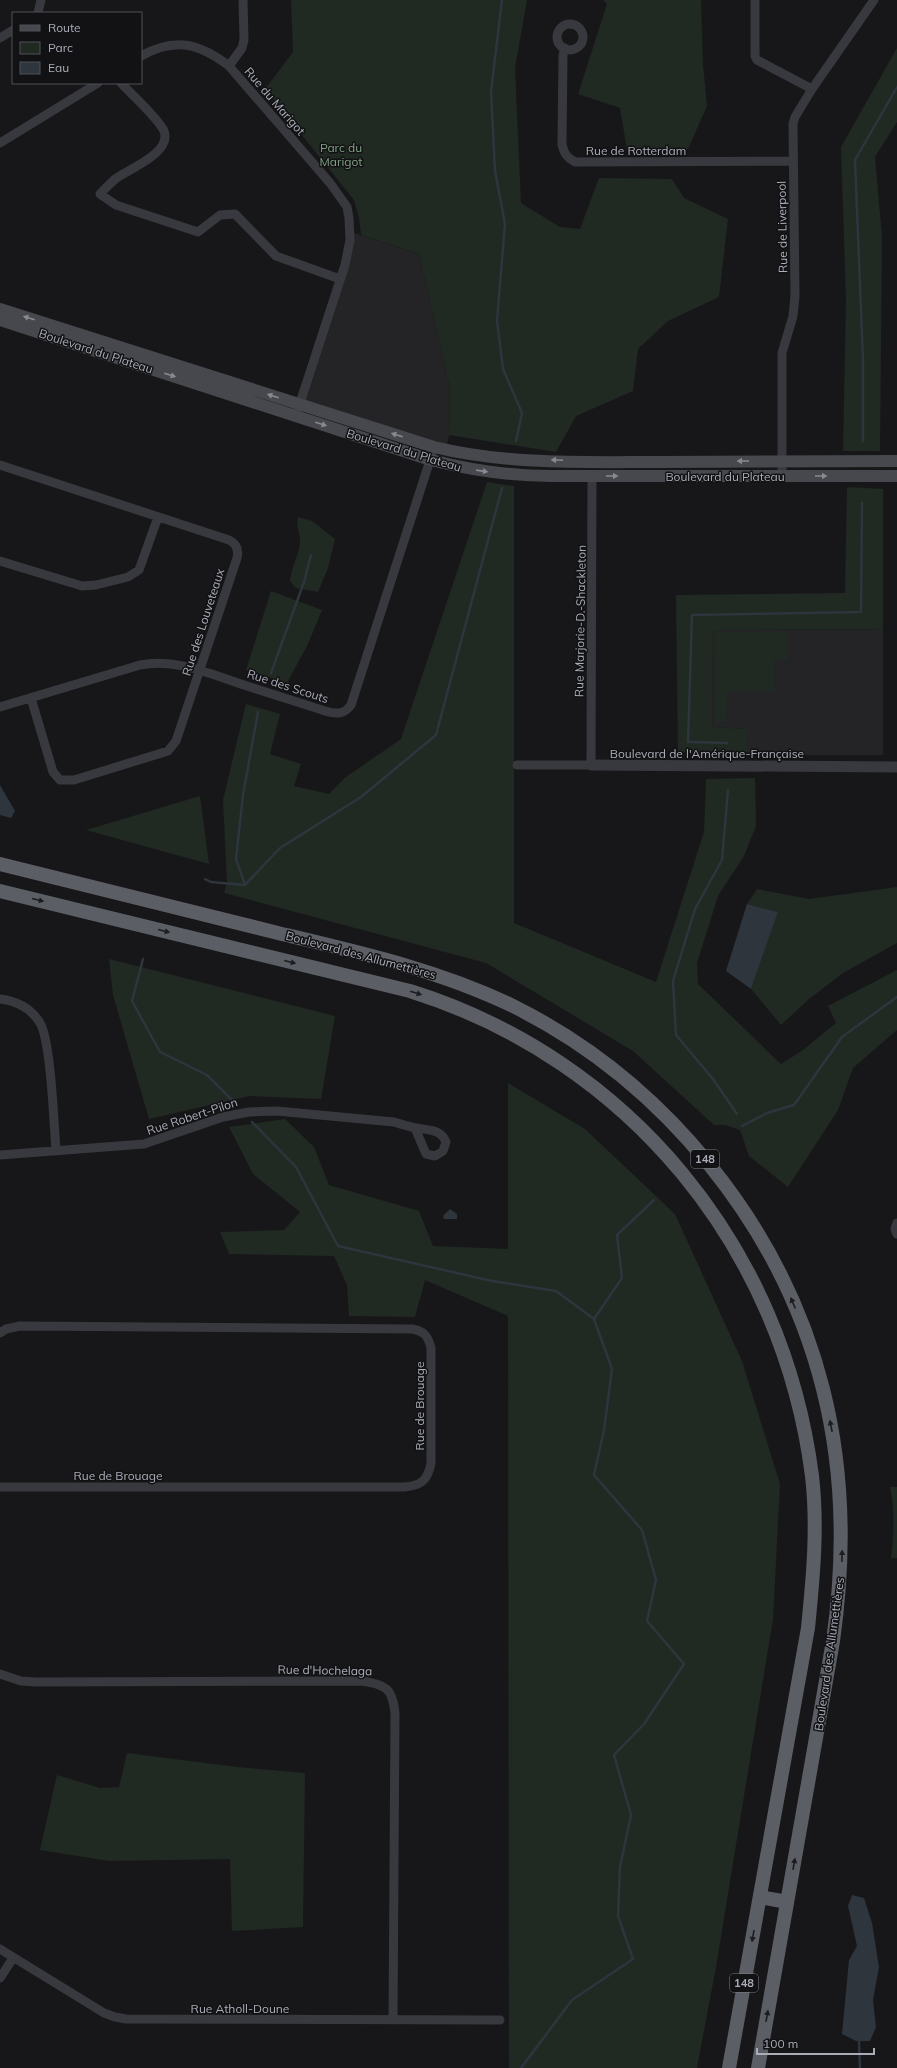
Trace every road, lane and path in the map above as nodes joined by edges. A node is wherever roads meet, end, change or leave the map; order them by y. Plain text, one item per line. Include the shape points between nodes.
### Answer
1 (41, 0) edge
2 (243, 0) edge
3 (756, 0) edge
4 (874, 0) edge
5 (38, 12) edge
6 (12, 31) edge
7 (0, 38) edge
8 (565, 48) dead end
9 (142, 56) edge
10 (229, 66) junction
11 (96, 84) edge
12 (122, 84) edge
13 (812, 89) junction
14 (0, 143) edge
15 (793, 161) junction
16 (340, 279) junction
17 (0, 309) edge
18 (0, 320) edge
19 (300, 404) junction
20 (296, 416) junction
21 (434, 447) junction
22 (431, 460) junction
23 (782, 461) junction
24 (897, 461) edge
25 (0, 465) edge
26 (592, 476) junction
27 (782, 476) junction
28 (897, 476) edge
29 (158, 517) junction
30 (0, 561) edge
31 (200, 670) junction
32 (31, 698) junction
33 (0, 707) edge
34 (517, 765) dead end
35 (591, 765) junction
36 (897, 767) edge
37 (0, 864) edge
38 (0, 890) edge
39 (0, 999) edge
40 (415, 1128) dead end
41 (56, 1151) junction
42 (0, 1155) edge
43 (897, 1224) edge
44 (897, 1234) edge
45 (0, 1333) edge
46 (0, 1487) edge
47 (0, 1674) edge
48 (760, 1897) junction
49 (787, 1902) junction
50 (0, 1949) edge
51 (13, 1958) junction
52 (0, 1978) edge
53 (393, 2020) junction
54 (500, 2020) dead end
55 (729, 2068) edge
56 (758, 2068) edge

1 - 5 street
2 - 10 street via 244,40 242,48
3 - 13 street via 757,60
4 - 13 street, Rue de Liverpool
6 - 7 street
8 - 15 street, Rue de Rotterdam via 562,144 564,153 575,162
9 - 10 street, Rue du Marigot via 160,47 187,45 208,51
10 - 16 street, Rue du Marigot via 330,183 347,207 351,225 350,240
11 - 14 street
12 - 16 street via 160,125 166,139 154,155 117,178 100,194 121,206 198,232 220,215 235,214 276,256
13 - 15 street, Rue de Liverpool via 795,117
15 - 23 street, Rue de Liverpool via 795,296 793,316 782,353
16 - 19 street, Rue du Marigot
19 -> 17 main road, Boulevard du Plateau
18 -> 20 main road, Boulevard du Plateau
19 - 20 street, Rue du Marigot
21 -> 19 main road, Boulevard du Plateau
20 -> 22 main road, Boulevard du Plateau
21 - 22 street, Rue des Scouts
23 -> 21 main road, Boulevard du Plateau via 590,462 495,458
22 -> 26 main road, Boulevard du Plateau via 474,470 520,476
22 - 31 street, Rue des Scouts via 351,705 346,711 338,714 325,711
23 - 24 main road, Boulevard du Plateau
23 - 27 street, Rue de Liverpool
25 - 29 street, Rue des Louveteaux
26 -> 27 main road, Boulevard du Plateau
26 - 35 street, Rue Marjorie-D.-Shackleton
27 -> 28 main road, Boulevard du Plateau
29 - 30 street via 139,570 128,577 82,586
29 - 31 street, Rue des Louveteaux via 229,540 238,549
31 - 32 street, Rue des Scouts via 172,664 148,664
31 - 32 street, Rue des Louveteaux via 172,749 70,781 60,780 53,772
32 - 33 street, Rue des Scouts
34 - 35 street, Boulevard de l'Amérique-Française
35 - 36 street, Boulevard de l'Amérique-Française
49 -> 37 highway, Boulevard des Allumettières / 148 via 838,1605 842,1544 838,1478 824,1391 802,1326 765,1247 718,1176 649,1101 605,1064 536,1018 459,982 382,958
38 -> 48 highway, Boulevard des Allumettières / 148 via 410,991 470,1014 532,1045 592,1087 652,1140 673,1161 700,1195 739,1254 770,1314 798,1400 812,1477 815,1542 808,1628
39 - 41 street via 23,1005 42,1024 47,1048
40 - 41 street, Rue Robert-Pilon via 386,1121 277,1111 249,1112 223,1117 144,1144
41 - 42 street, Rue Robert-Pilon
43 - 44 street
45 - 46 street, Rue de Brouage via 20,1326 412,1329 424,1332 431,1348 431,1463 428,1476 420,1484 404,1487
47 - 53 street, Rue d'Hochelaga via 21,1681 36,1682 361,1681 383,1685 392,1694 395,1714
48 - 49 highway
48 -> 55 highway, Boulevard des Allumettières / 148
56 -> 49 highway, Boulevard des Allumettières / 148
50 - 51 street, Rue Atholl-Doune
51 - 52 street
51 - 53 street, Rue Atholl-Doune via 115,2018
53 - 54 street, Rue Atholl-Doune

